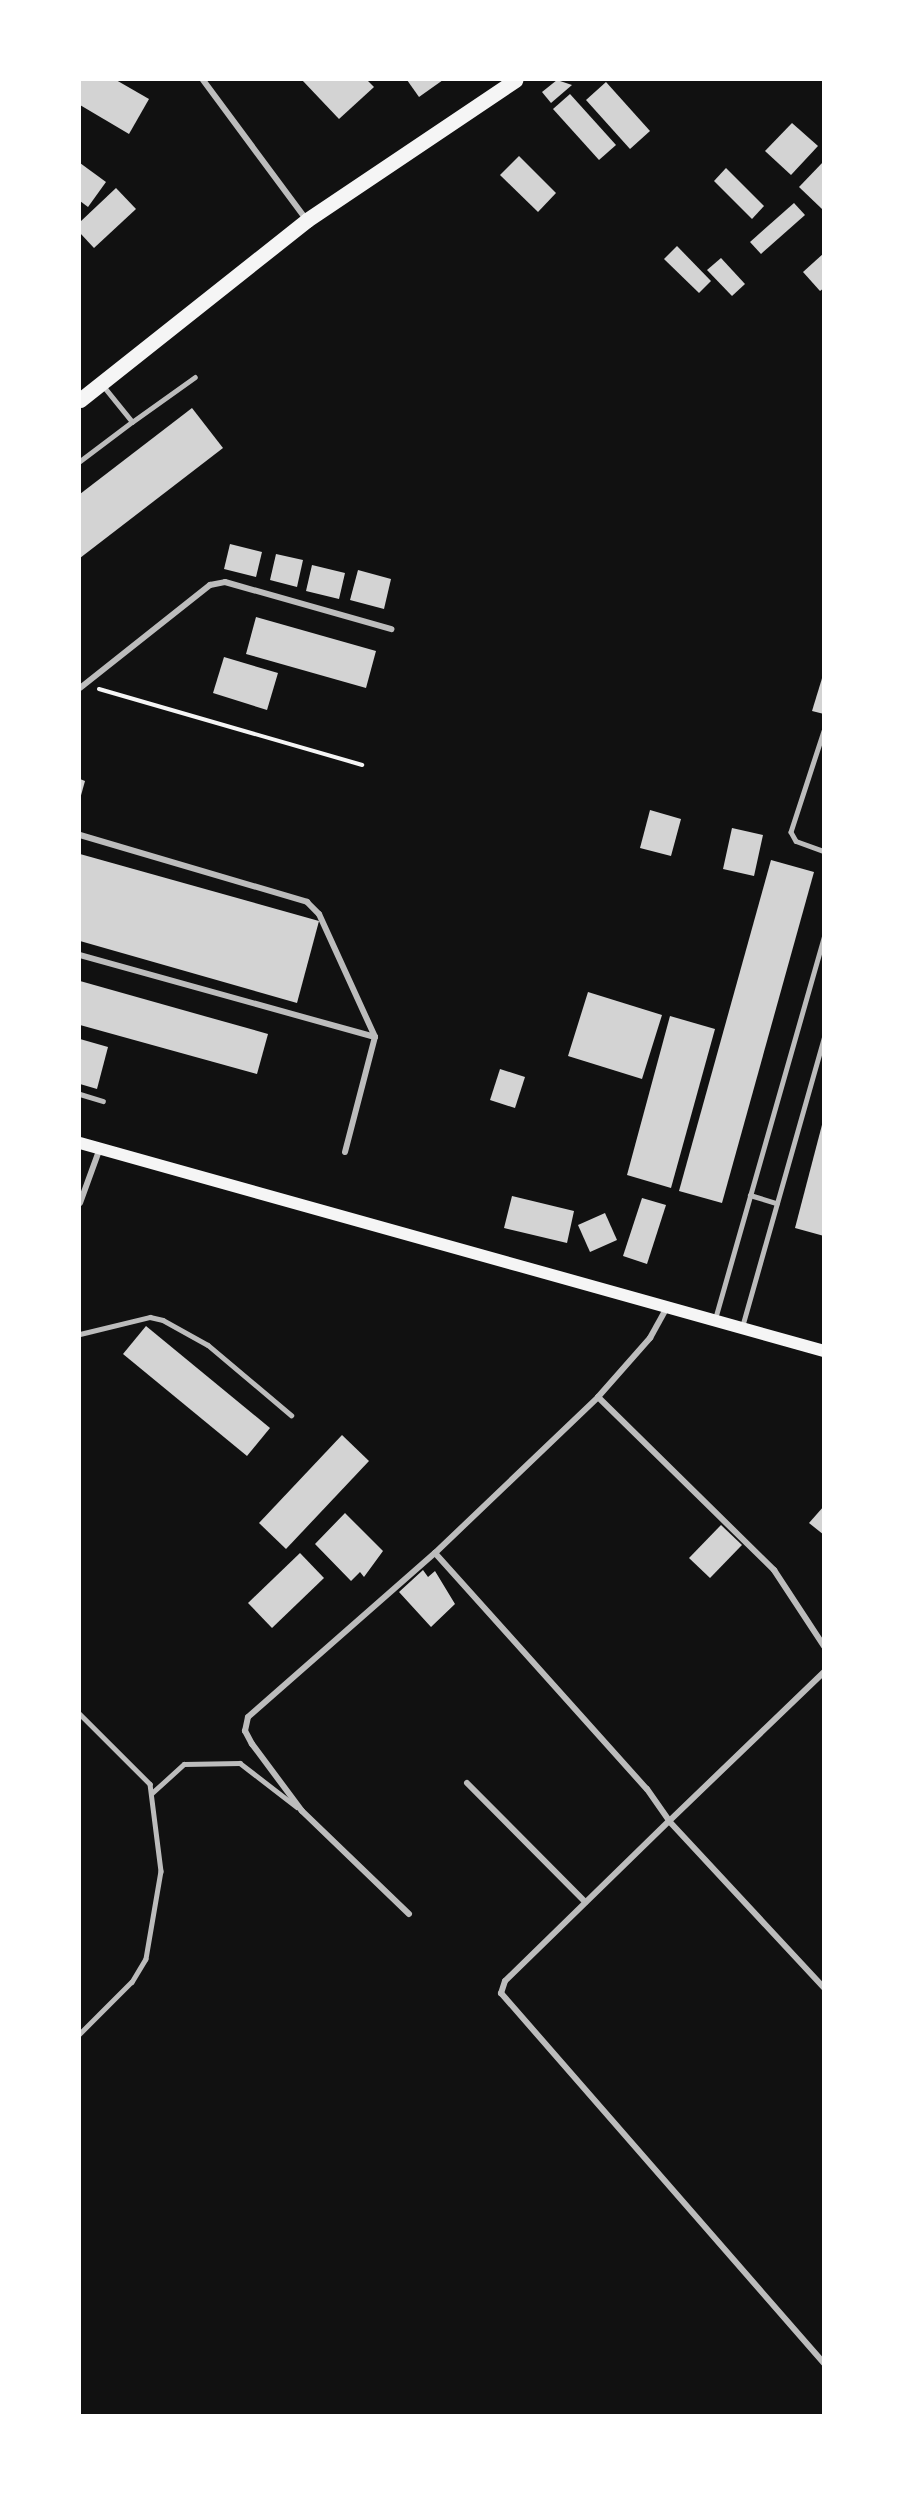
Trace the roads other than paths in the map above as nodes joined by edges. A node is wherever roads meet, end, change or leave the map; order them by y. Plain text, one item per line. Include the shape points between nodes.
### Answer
1 (202, 80) edge
2 (515, 80) edge
3 (307, 220) junction
4 (195, 377) dead end
5 (101, 383) junction
6 (80, 400) edge
7 (132, 422) junction
8 (80, 461) edge
9 (391, 629) dead end
10 (81, 686) edge
11 (824, 731) edge
12 (80, 835) edge
13 (824, 851) edge
14 (824, 936) edge
15 (80, 955) edge
16 (375, 1037) junction
17 (824, 1038) edge
18 (80, 1094) edge
19 (103, 1101) dead end
20 (80, 1143) edge
21 (100, 1149) junction
22 (345, 1152) dead end
23 (750, 1195) junction
24 (80, 1203) edge
25 (777, 1203) junction
26 (668, 1306) junction
27 (715, 1319) junction
28 (742, 1327) junction
29 (80, 1334) edge
30 (824, 1351) edge
31 (598, 1396) junction
32 (291, 1415) dead end
33 (435, 1553) junction
34 (824, 1646) edge
35 (824, 1672) edge
36 (80, 1714) edge
37 (467, 1783) dead end
38 (152, 1793) junction
39 (302, 1811) junction
40 (669, 1821) junction
41 (585, 1902) junction
42 (409, 1914) dead end
43 (824, 1988) edge
44 (80, 2034) edge
45 (824, 2363) edge

1 - 3 street
2 - 3 highway
3 - 5 highway
4 - 7 lane
5 - 6 highway
5 - 7 lane
7 - 8 lane
9 - 10 street via 225,582 210,585
11 - 13 lane via 791,832 796,840
12 - 16 street via 307,902 320,914
14 - 23 lane
15 - 16 street
16 - 22 street
17 - 25 lane
18 - 19 lane
20 - 21 main road
21 - 24 street
21 - 26 main road
23 - 25 lane
23 - 27 lane
25 - 28 lane
26 - 27 main road
26 - 31 street via 650,1338
27 - 28 main road
28 - 30 main road
29 - 32 lane via 150,1317 163,1320 208,1345
31 - 33 street
31 - 34 street via 774,1570
33 - 39 street via 249,1717 245,1731 252,1744
33 - 40 street via 647,1789
35 - 40 street
36 - 38 lane via 145,1777
37 - 41 street
38 - 39 lane via 184,1764 240,1763
38 - 44 lane via 161,1871 146,1959 132,1982
39 - 42 street
40 - 41 street
40 - 43 street
41 - 45 street via 505,1981 504,2000

